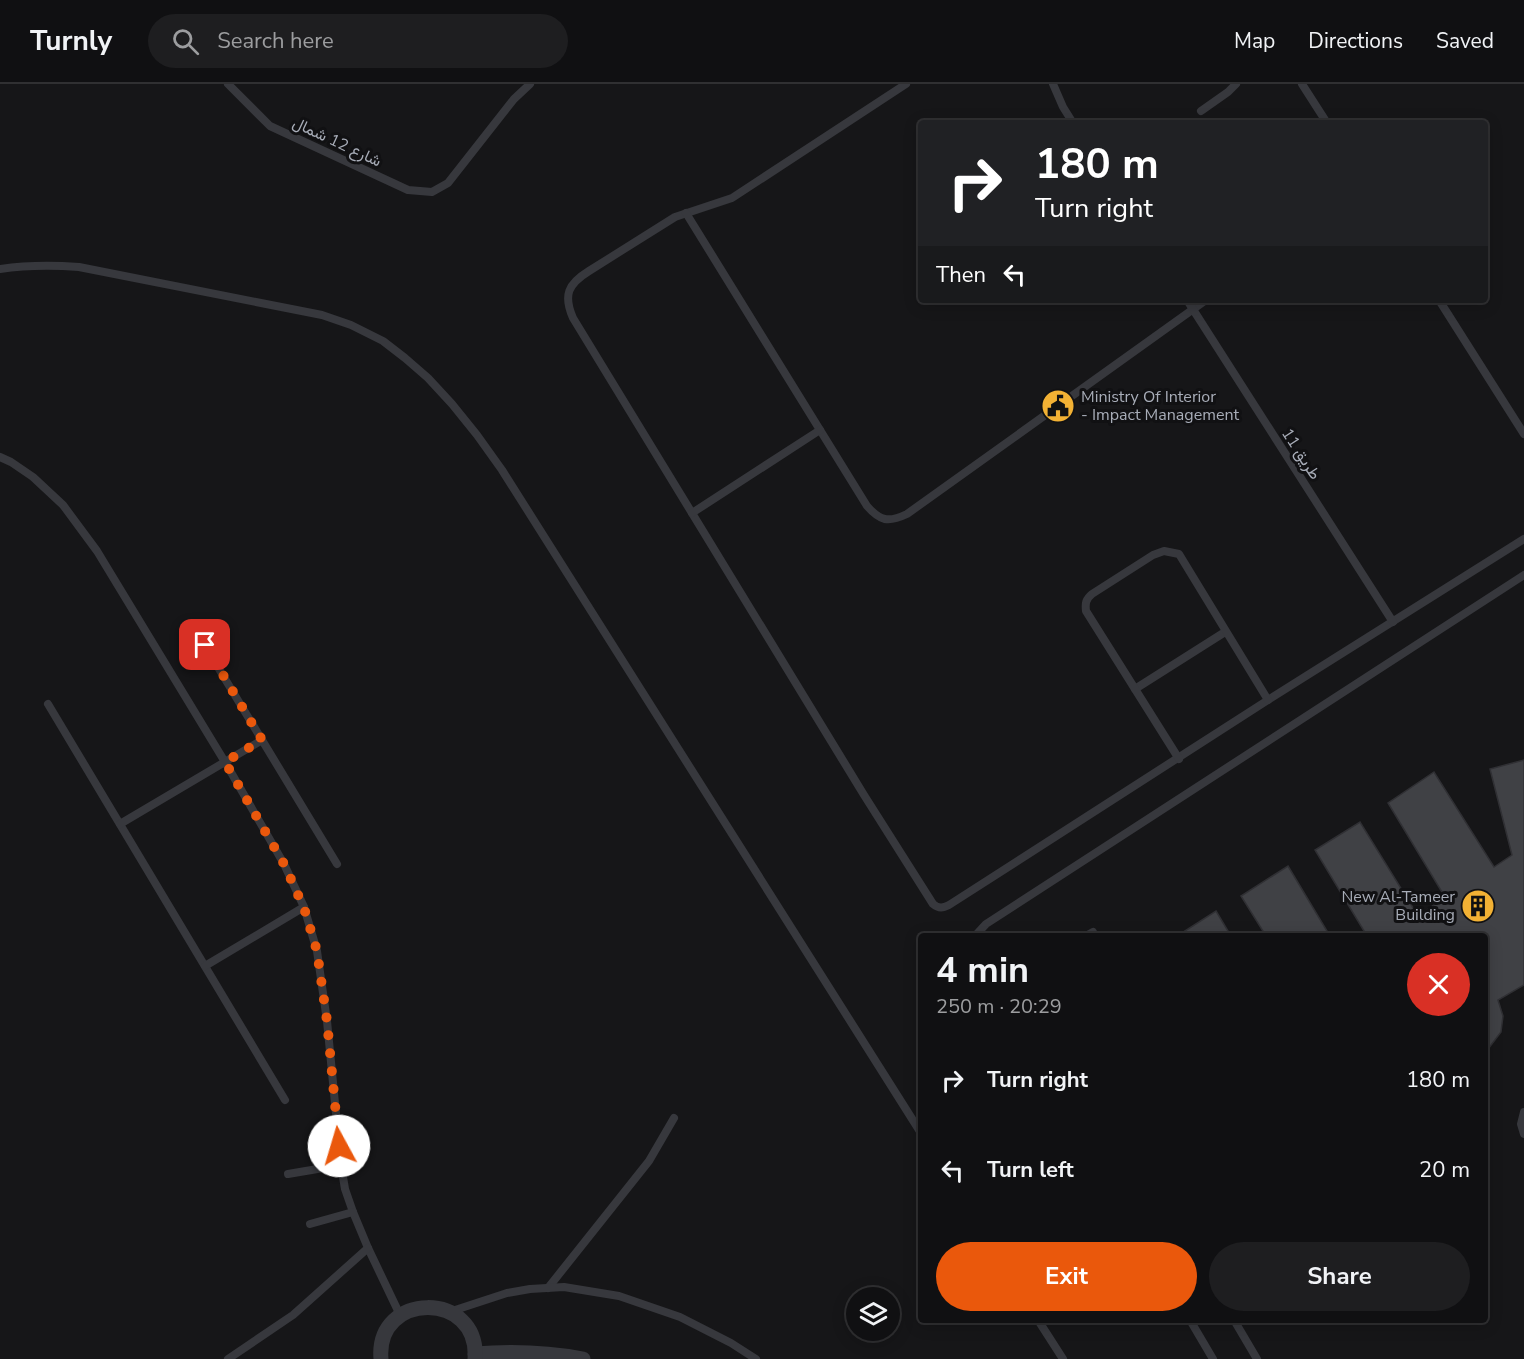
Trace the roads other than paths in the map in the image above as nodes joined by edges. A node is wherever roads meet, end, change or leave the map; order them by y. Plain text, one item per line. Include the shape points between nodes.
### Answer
1 (228, 84) edge
2 (530, 84) edge
3 (906, 84) edge
4 (1053, 84) edge
5 (1236, 84) edge
6 (1302, 84) edge
7 (1201, 111) dead end
8 (1071, 120) edge
9 (1325, 120) edge
10 (686, 213) junction
11 (0, 269) edge
12 (1189, 303) edge
13 (1202, 303) edge
14 (1441, 303) edge
15 (1193, 309) junction
16 (820, 430) junction
17 (1524, 434) edge
18 (0, 457) edge
19 (692, 513) junction
20 (1524, 539) edge
21 (1524, 575) edge
22 (1393, 622) junction
23 (193, 626) dead end
24 (1225, 632) junction
25 (1135, 689) junction
26 (1268, 700) junction
27 (48, 704) dead end
28 (262, 740) junction
29 (1179, 759) junction
30 (225, 762) junction
31 (120, 824) junction
32 (337, 864) dead end
33 (304, 908) junction
34 (978, 933) edge
35 (205, 966) junction
36 (285, 1100) dead end
37 (1524, 1112) edge
38 (674, 1118) dead end
39 (918, 1128) edge
40 (1524, 1134) edge
41 (341, 1165) junction
42 (288, 1174) dead end
43 (353, 1212) junction
44 (310, 1224) dead end
45 (368, 1248) junction
46 (548, 1288) junction
47 (448, 1312) junction
48 (400, 1315) junction
49 (1040, 1323) edge
50 (1192, 1323) edge
51 (1236, 1323) edge
52 (475, 1357) edge
53 (228, 1359) edge
54 (381, 1359) edge
55 (583, 1359) edge
56 (756, 1359) edge
57 (1063, 1359) edge
58 (1213, 1359) edge
59 (1257, 1359) edge

1 - 2 lane, شارع 12 شمال via 270,126 408,190 432,192 448,183
3 - 10 lane via 732,198
4 - 8 lane
5 - 7 lane
6 - 9 lane
10 - 16 lane
10 - 19 lane via 578,278 567,294 573,318
11 - 39 lane via 79,267 322,315 383,341 428,378 502,471
12 - 15 lane, طريق 11
13 - 15 lane
14 - 17 lane
15 - 16 lane via 891,520 883,520 867,506
15 - 22 lane, طريق 11
16 - 19 lane
18 - 30 lane via 33,477 78,525
19 - 29 lane via 937,907 949,905
20 - 22 lane
21 - 34 lane via 986,924
22 - 26 lane
23 - 28 lane
24 - 25 lane
24 - 25 lane via 1179,554 1164,551 1153,555 1102,587 1088,598 1086,611
24 - 26 lane
25 - 29 lane
26 - 29 lane
27 - 31 lane
28 - 30 lane
28 - 32 lane
30 - 31 lane
30 - 33 lane via 284,864
31 - 35 lane
33 - 35 lane
33 - 41 lane via 317,951 326,1009
35 - 36 lane
37 - 40 lane
38 - 46 lane via 650,1161
41 - 42 lane
41 - 43 lane
43 - 44 lane
43 - 45 lane
45 - 48 lane
45 - 53 lane via 293,1315
46 - 47 lane via 507,1293
46 - 56 lane via 619,1296 680,1317
47 - 48 street via 428,1306
47 - 52 street via 468,1330
48 - 54 street via 387,1330
49 - 57 lane
50 - 58 lane
51 - 59 lane
52 - 55 street via 526,1352

